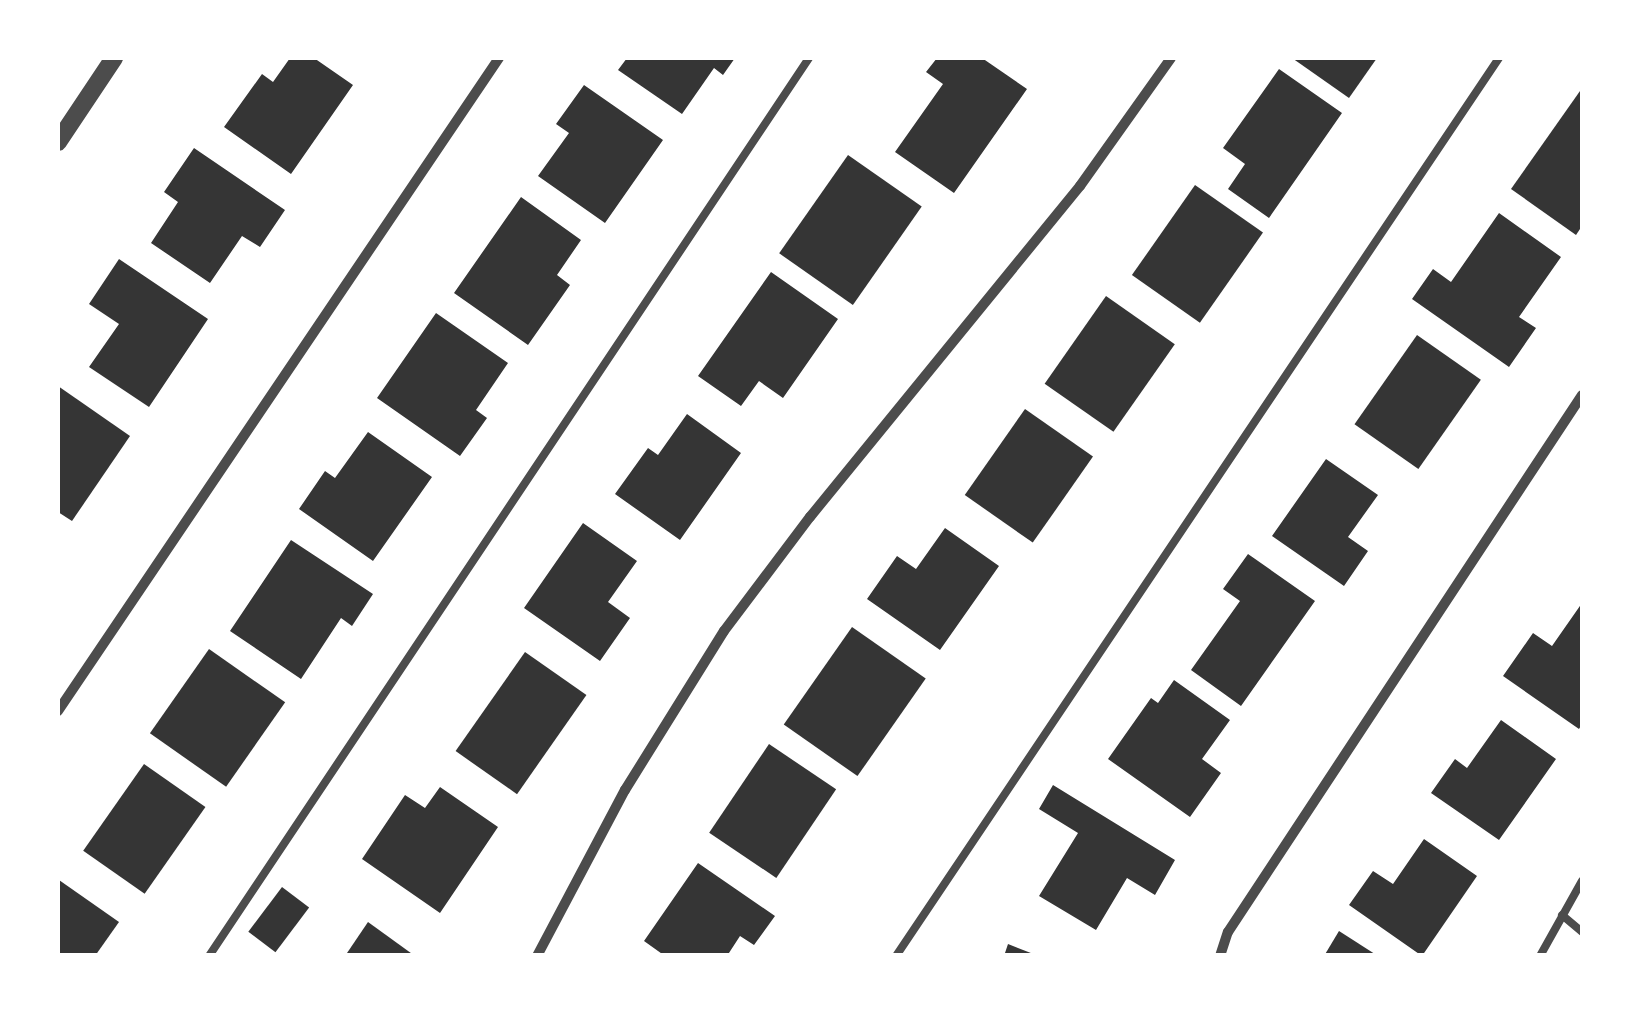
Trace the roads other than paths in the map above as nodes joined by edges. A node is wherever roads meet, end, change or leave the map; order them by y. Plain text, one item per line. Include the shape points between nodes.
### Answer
1 (114, 58) edge
2 (499, 58) edge
3 (808, 58) edge
4 (1171, 58) edge
5 (1498, 58) edge
6 (58, 142) edge
7 (1582, 395) edge
8 (58, 712) edge
9 (1582, 881) edge
10 (1562, 915) junction
11 (1582, 932) edge
12 (209, 956) edge
13 (537, 956) edge
14 (896, 956) edge
15 (1220, 956) edge
16 (1540, 956) edge

1 - 6 street
2 - 8 street
3 - 12 lane
4 - 13 street via 1080,186 724,631 625,790
5 - 14 lane
7 - 15 street via 1250,900
9 - 10 lane
10 - 11 lane
10 - 16 lane

